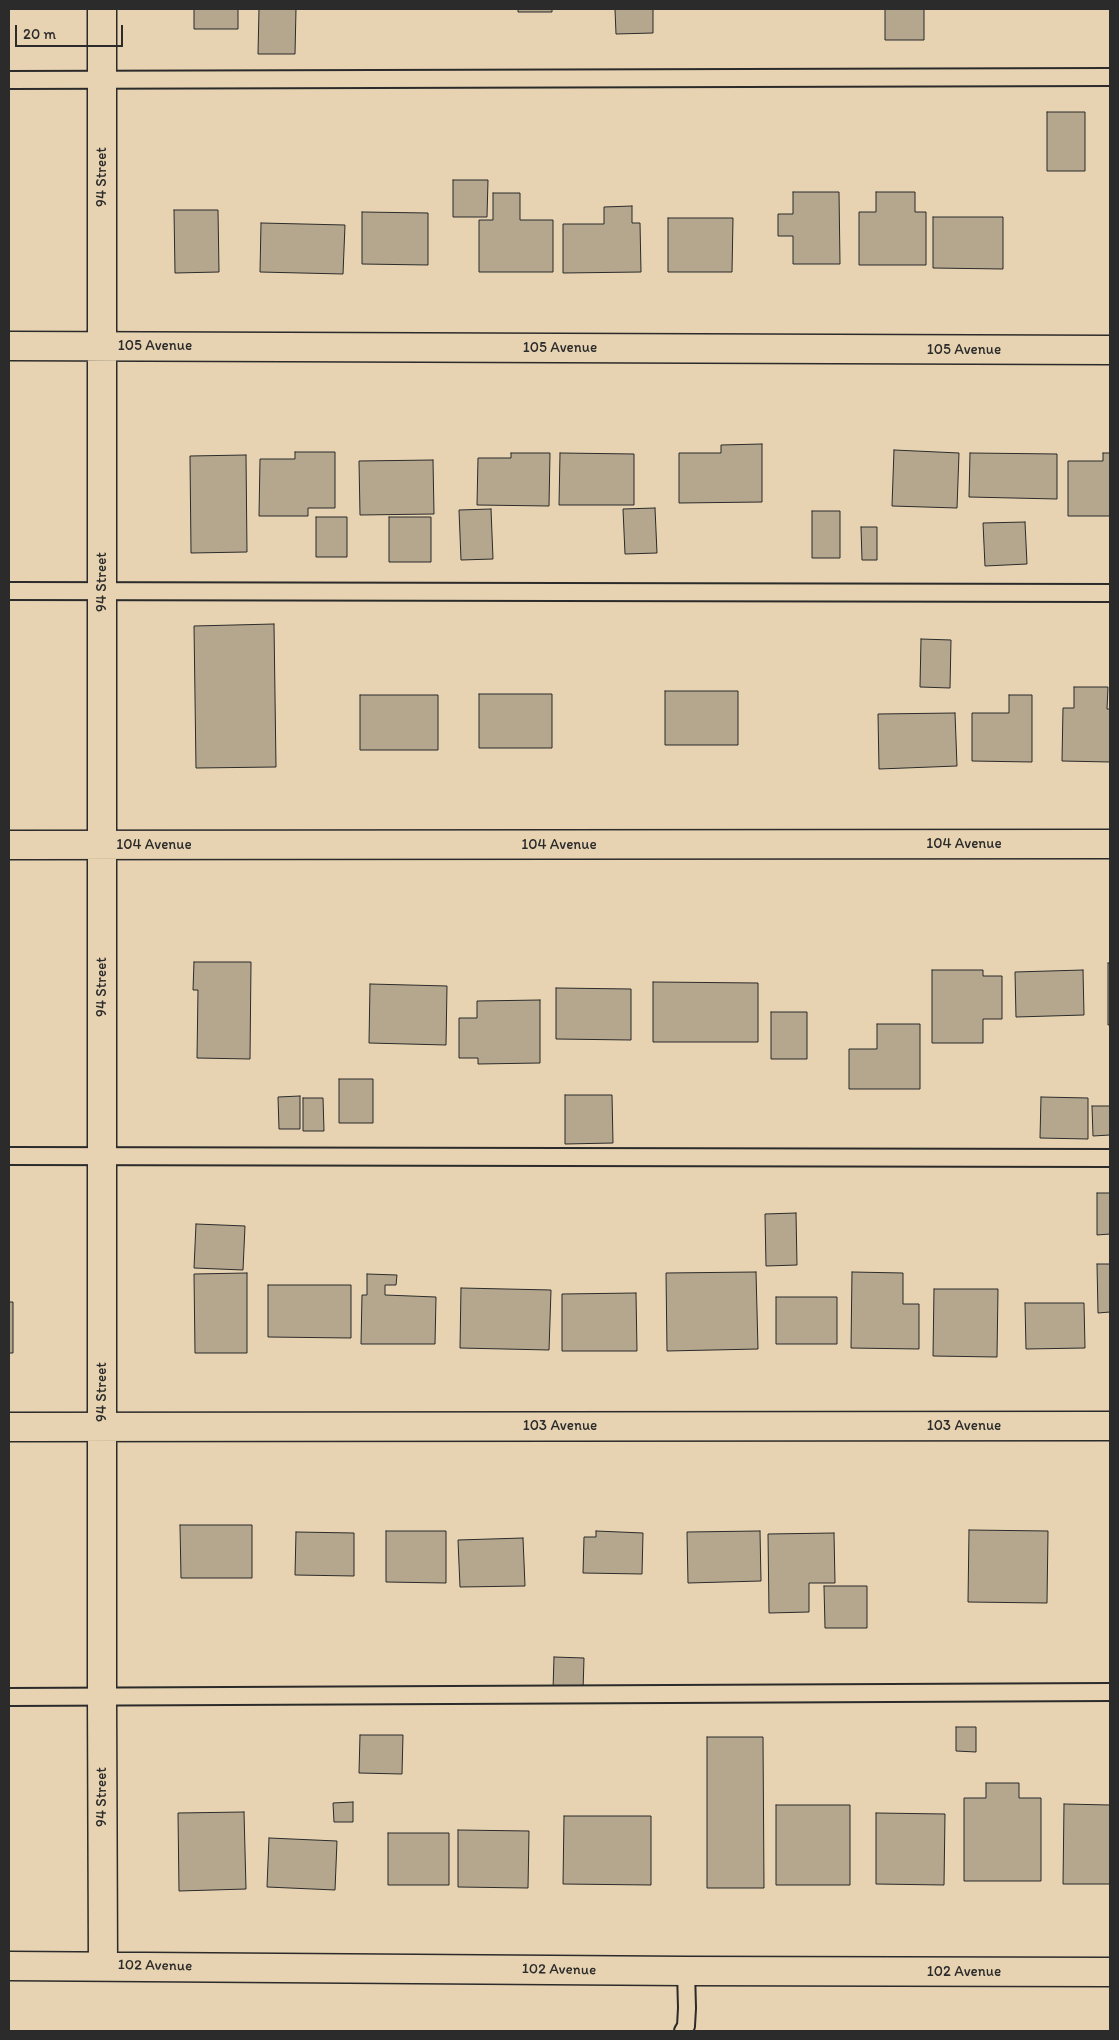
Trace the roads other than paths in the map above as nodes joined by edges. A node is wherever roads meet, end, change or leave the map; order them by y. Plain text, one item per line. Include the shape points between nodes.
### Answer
1 (102, 9) edge
2 (1110, 78) edge
3 (9, 80) edge
4 (102, 80) junction
5 (9, 346) edge
6 (103, 346) junction
7 (1110, 350) edge
8 (9, 591) edge
9 (102, 591) junction
10 (1110, 593) edge
11 (1110, 844) edge
12 (9, 845) edge
13 (103, 845) junction
14 (102, 1155) junction
15 (9, 1156) edge
16 (1110, 1158) edge
17 (9, 1426) edge
18 (102, 1426) junction
19 (1110, 1426) edge
20 (1110, 1692) edge
21 (9, 1697) edge
22 (102, 1697) junction
23 (104, 1965) junction
24 (9, 1966) edge
25 (686, 1971) junction
26 (1110, 1972) edge
27 (683, 2031) edge

1 - 4 street, 94 Street
2 - 4 lane
3 - 4 lane
4 - 6 street, 94 Street
5 - 6 street, 105 Avenue
6 - 7 street, 105 Avenue
6 - 9 street, 94 Street
8 - 9 lane
9 - 10 lane
9 - 13 street, 94 Street
11 - 13 street, 104 Avenue
12 - 13 street, 104 Avenue
13 - 14 street, 94 Street
14 - 15 lane
14 - 16 lane
14 - 18 street, 94 Street
17 - 18 street, 103 Avenue
18 - 19 street, 103 Avenue
18 - 22 street, 94 Street
20 - 22 lane
21 - 22 lane
22 - 23 street, 94 Street
23 - 24 street, 102 Avenue
23 - 25 street, 102 Avenue
25 - 26 street, 102 Avenue
25 - 27 lane via 687,2008

